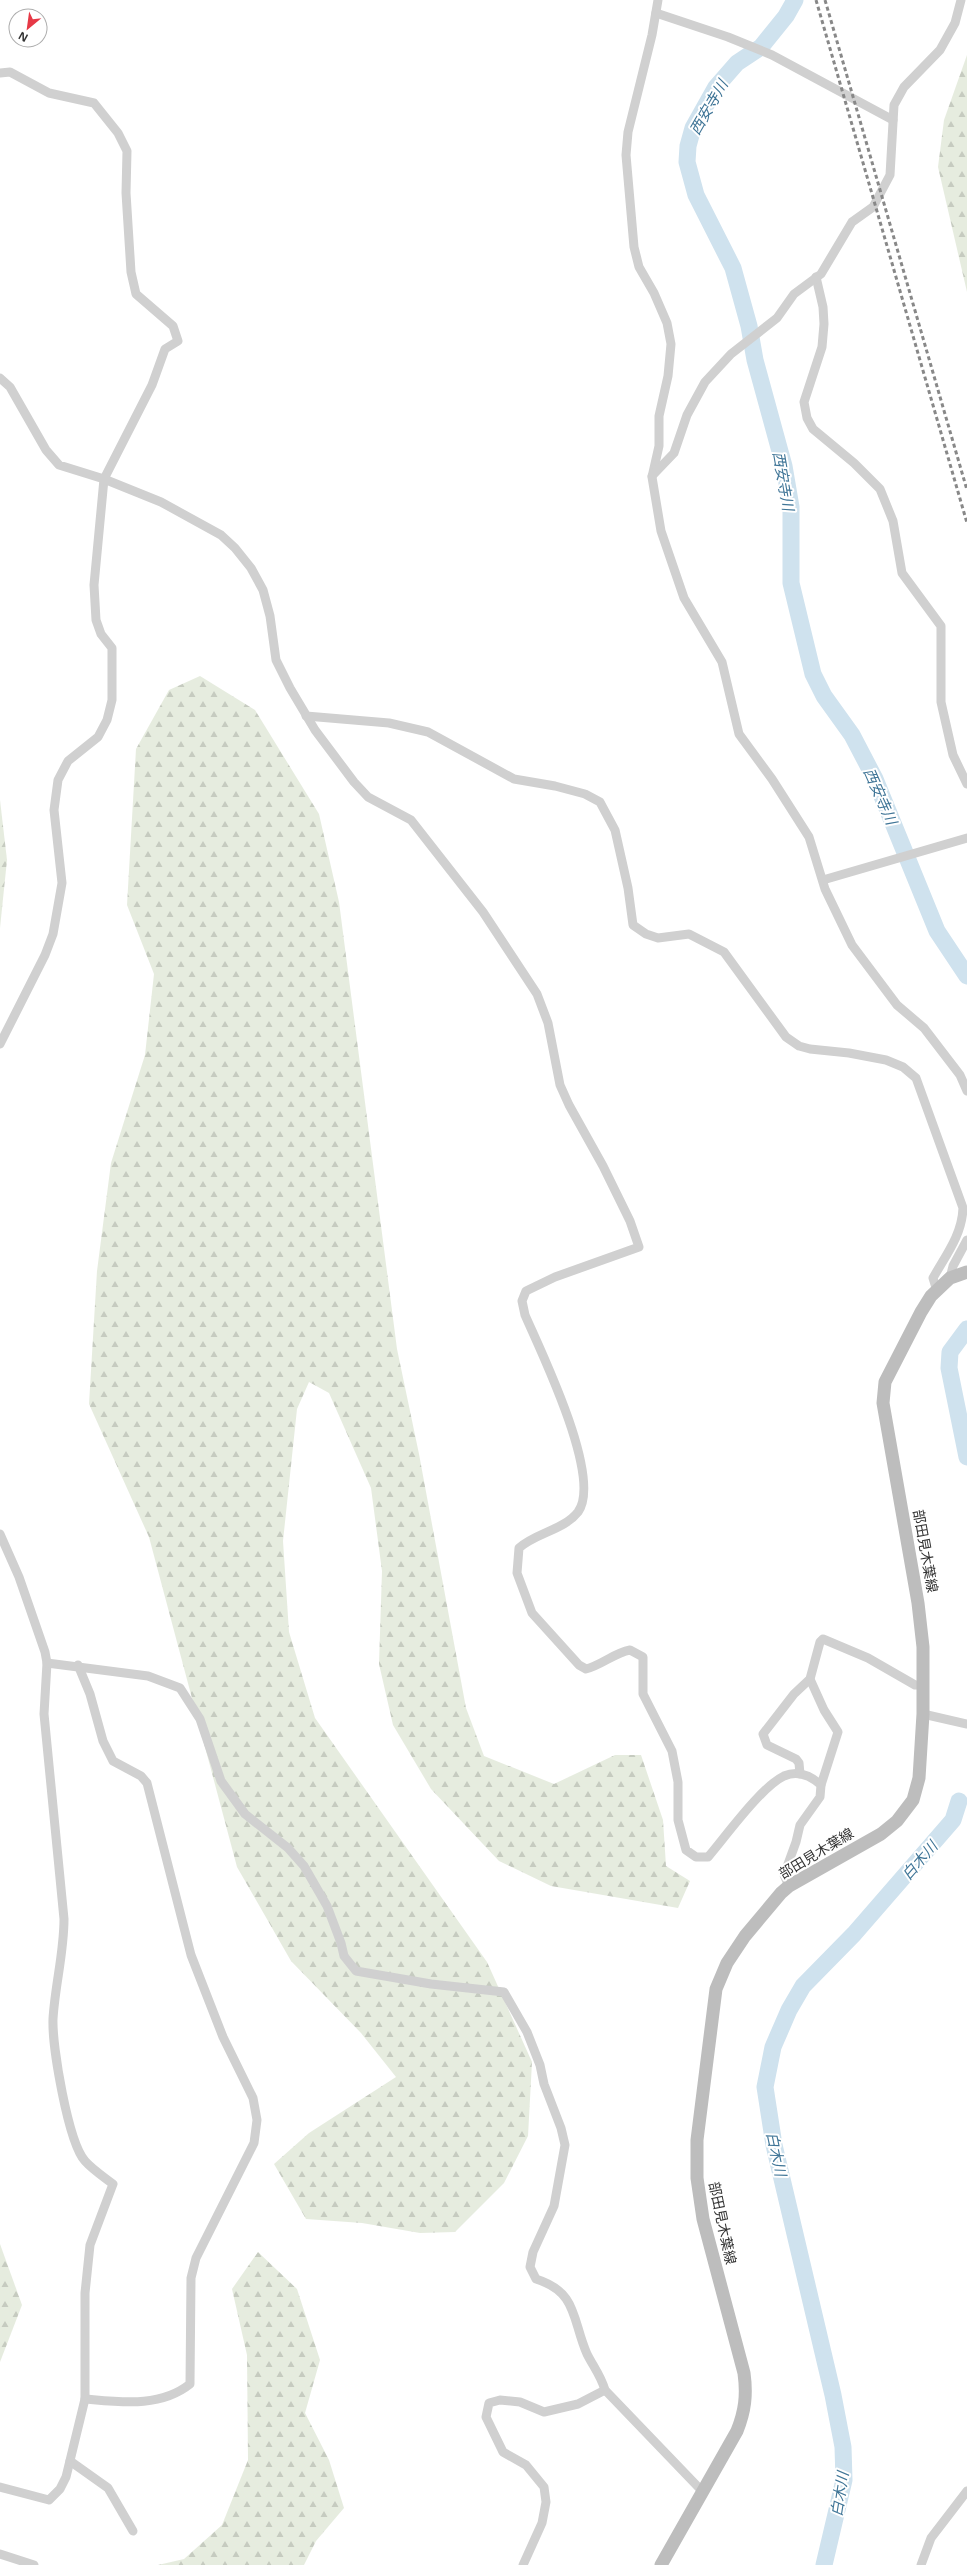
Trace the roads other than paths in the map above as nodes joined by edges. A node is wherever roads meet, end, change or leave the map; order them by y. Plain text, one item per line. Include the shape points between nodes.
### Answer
1 (658, 0) edge
2 (961, 0) edge
3 (656, 13) junction
4 (0, 73) edge
5 (893, 120) junction
6 (816, 277) junction
7 (0, 378) edge
8 (652, 478) junction
9 (104, 479) junction
10 (306, 716) junction
11 (967, 784) edge
12 (967, 838) edge
13 (823, 880) junction
14 (0, 1044) edge
15 (967, 1091) edge
16 (967, 1240) edge
17 (967, 1272) edge
18 (950, 1278) junction
19 (937, 1291) junction
20 (0, 1534) edge
21 (47, 1663) junction
22 (78, 1665) junction
23 (810, 1679) junction
24 (923, 1685) junction
25 (923, 1714) junction
26 (967, 1724) edge
27 (800, 1774) junction
28 (821, 1785) junction
29 (789, 1886) junction
30 (605, 2390) junction
31 (85, 2399) junction
32 (70, 2460) junction
33 (0, 2486) edge
34 (702, 2491) junction
35 (967, 2491) edge
36 (133, 2531) dead end
37 (0, 2554) edge
38 (34, 2565) edge
39 (522, 2565) edge
40 (661, 2565) edge
41 (921, 2565) edge

1 - 3 street
2 - 5 street via 955,23 940,50 904,87 894,105
3 - 5 street via 772,55
3 - 8 street via 631,117 626,155 634,247 639,267 667,323 671,344 668,376 659,416 659,446
4 - 9 street via 10,72 49,93 94,103 118,133 126,151 131,272 136,294 173,326 178,341 165,349 152,385
5 - 6 street via 890,176 873,207 852,222 821,274
6 - 8 street via 794,294 777,318 731,354 705,382 686,415 674,453
6 - 11 street via 823,306 824,324 822,346 804,402 807,418 813,429 854,462 880,489 893,521 902,573 941,626 941,702 953,755
7 - 9 street via 10,388 46,450 59,465
8 - 13 street via 661,531 684,598 722,662 739,734 809,837
9 - 10 street via 161,502 220,535 235,548 251,568 263,590 270,616 276,660
9 - 14 street via 94,585 96,620 101,634 112,648 112,700 107,720 98,737 68,761 58,780 54,810 62,883 53,934
10 - 19 street via 389,723 428,732 514,779 585,794 600,802 615,830 633,925 658,938 689,934 724,952 786,1037 799,1046 886,1060 903,1067 916,1078 963,1208 958,1236 933,1278
10 - 27 street via 368,797 412,820 511,952 537,994 548,1023 560,1085 630,1221 639,1247 555,1277 526,1291 522,1301 525,1315 563,1401 583,1471 585,1493 576,1515 557,1528 530,1538 518,1548 517,1573 532,1612 564,1651 586,1669 596,1666 617,1652 630,1650 643,1657 643,1694 672,1751 678,1782 676,1804 680,1833 686,1850 696,1857 708,1857 773,1784 785,1776
12 - 13 street
13 - 15 street via 852,945 897,1005 924,1028 960,1075
16 - 18 street via 953,1266
17 - 18 main road, 部田見木葉線
18 - 19 main road, 部田見木葉線
19 - 24 main road, 部田見木葉線 via 921,1312 885,1382 883,1403 918,1603
20 - 21 street via 19,1577
21 - 22 street
21 - 31 street via 44,1714 64,1919 64,1946 53,2020 59,2081 77,2147 84,2161 113,2184 90,2245 85,2293
22 - 30 street via 148,1676 180,1688 200,1719 221,1781 245,1814 288,1848 304,1866 327,1906 344,1956 356,1971 431,1984 504,1992 527,2032 540,2065 544,2084 561,2128 564,2145 554,2206 533,2252 530,2267 536,2279 550,2283 565,2294 576,2317 587,2354 600,2374
22 - 31 street via 90,1694 103,1741 113,1761 141,1776 147,1783 191,1955 223,2037 253,2098 257,2120 254,2143 196,2258 191,2278 190,2384 180,2392 140,2403
23 - 24 street via 823,1639 868,1658 915,1685
23 - 27 street via 794,1694 763,1734 767,1745 796,1759
23 - 28 street via 824,1710 838,1732
24 - 25 main road, 部田見木葉線
25 - 26 street
25 - 29 main road, 部田見木葉線 via 919,1778 913,1800 897,1821 881,1834
27 - 28 street via 813,1778
28 - 29 street via 820,1797 800,1824 784,1875
29 - 34 main road, 部田見木葉線 via 760,1917 728,1963 716,1989 711,2018 697,2140 697,2178 704,2219 747,2393 745,2412 737,2431
30 - 34 street
30 - 39 street via 578,2404 544,2412 520,2402 500,2400 489,2403 486,2417 503,2452 526,2465 544,2487 546,2502 542,2523
31 - 32 street
32 - 33 street via 60,2489 49,2500
32 - 36 street via 108,2488
34 - 40 main road, 部田見木葉線
35 - 41 street via 931,2538
37 - 38 street

